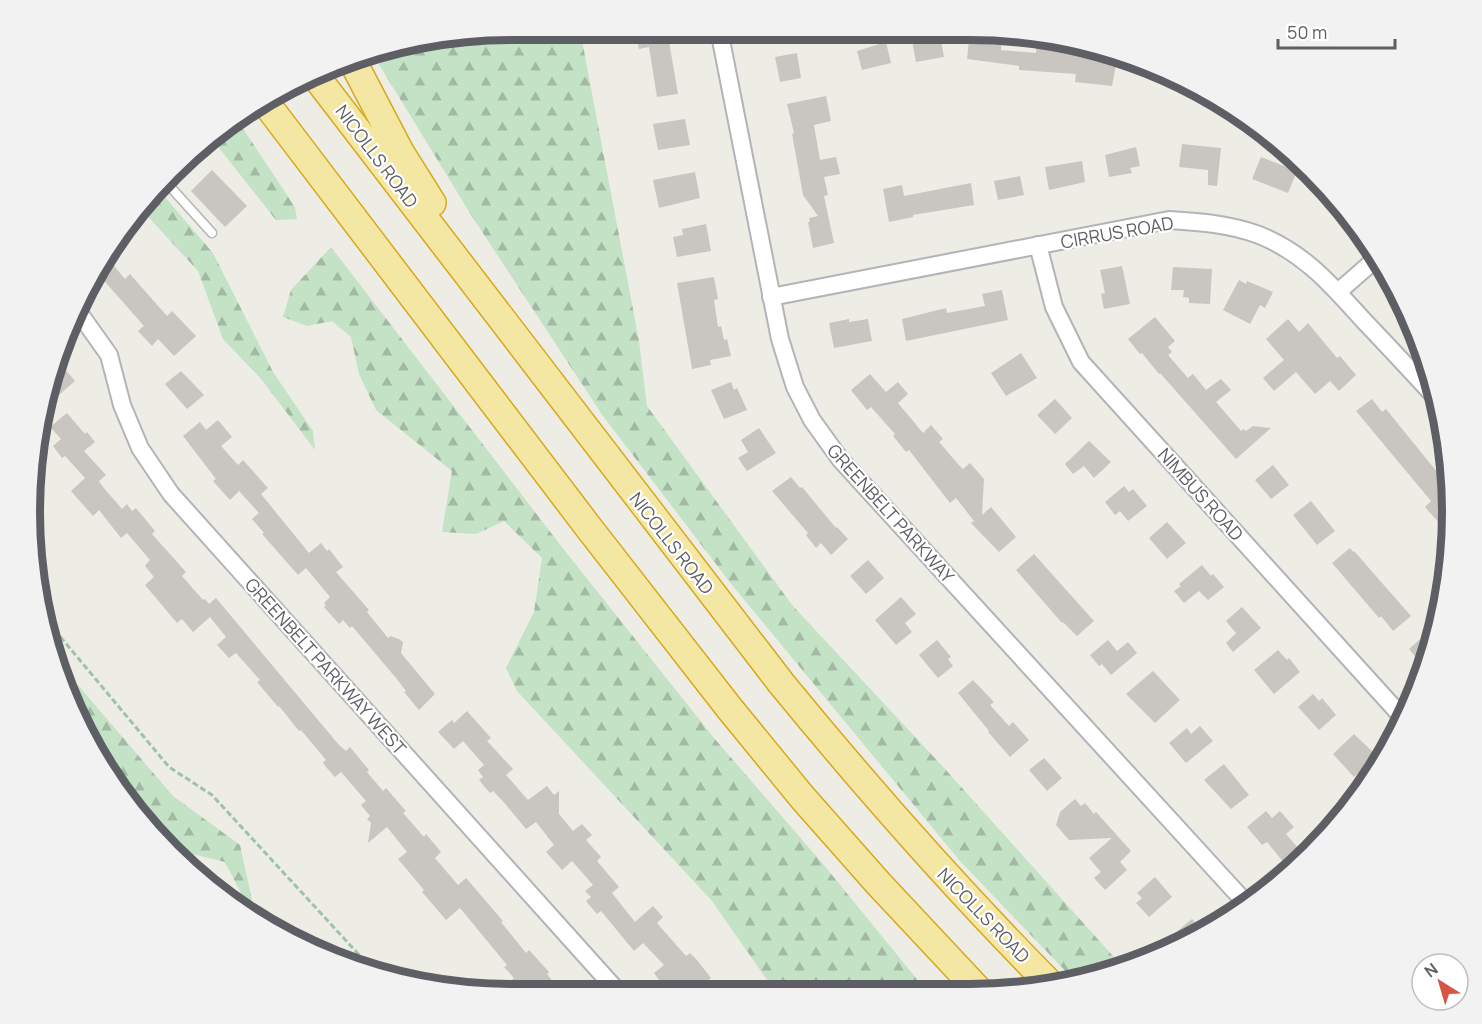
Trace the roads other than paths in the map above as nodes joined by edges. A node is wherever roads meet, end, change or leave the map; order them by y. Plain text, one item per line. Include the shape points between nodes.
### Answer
1 (721, 40) edge
2 (356, 68) edge
3 (320, 82) edge
4 (270, 108) edge
5 (264, 111) edge
6 (295, 142) junction
7 (171, 188) edge
8 (212, 233) dead end
9 (1038, 245) junction
10 (1370, 264) edge
11 (1338, 292) junction
12 (771, 297) junction
13 (82, 318) edge
14 (1423, 384) edge
15 (562, 399) junction
16 (1398, 711) edge
17 (1241, 898) edge
18 (1043, 977) edge
19 (612, 984) edge
20 (972, 984) edge

1 - 12 street, GREENBELT PARKWAY
2 - 15 highway via 423,189 518,320
3 - 15 highway, NICOLLS ROAD
4 - 6 highway
5 - 6 highway
6 - 20 highway via 730,709 870,875
7 - 8 lane
9 - 11 street, CIRRUS ROAD via 1169,220 1231,226 1289,250 1316,269
9 - 12 street, CIRRUS ROAD
9 - 16 street, NIMBUS ROAD via 1054,307 1082,362
10 - 11 street
11 - 14 street, CIRRUS ROAD
12 - 17 street, GREENBELT PARKWAY via 795,387 812,420 840,459
13 - 19 street, GREENBELT PARKWAY WEST via 109,356 122,405 140,448 171,494
15 - 18 highway, NICOLLS ROAD via 726,614 854,773

